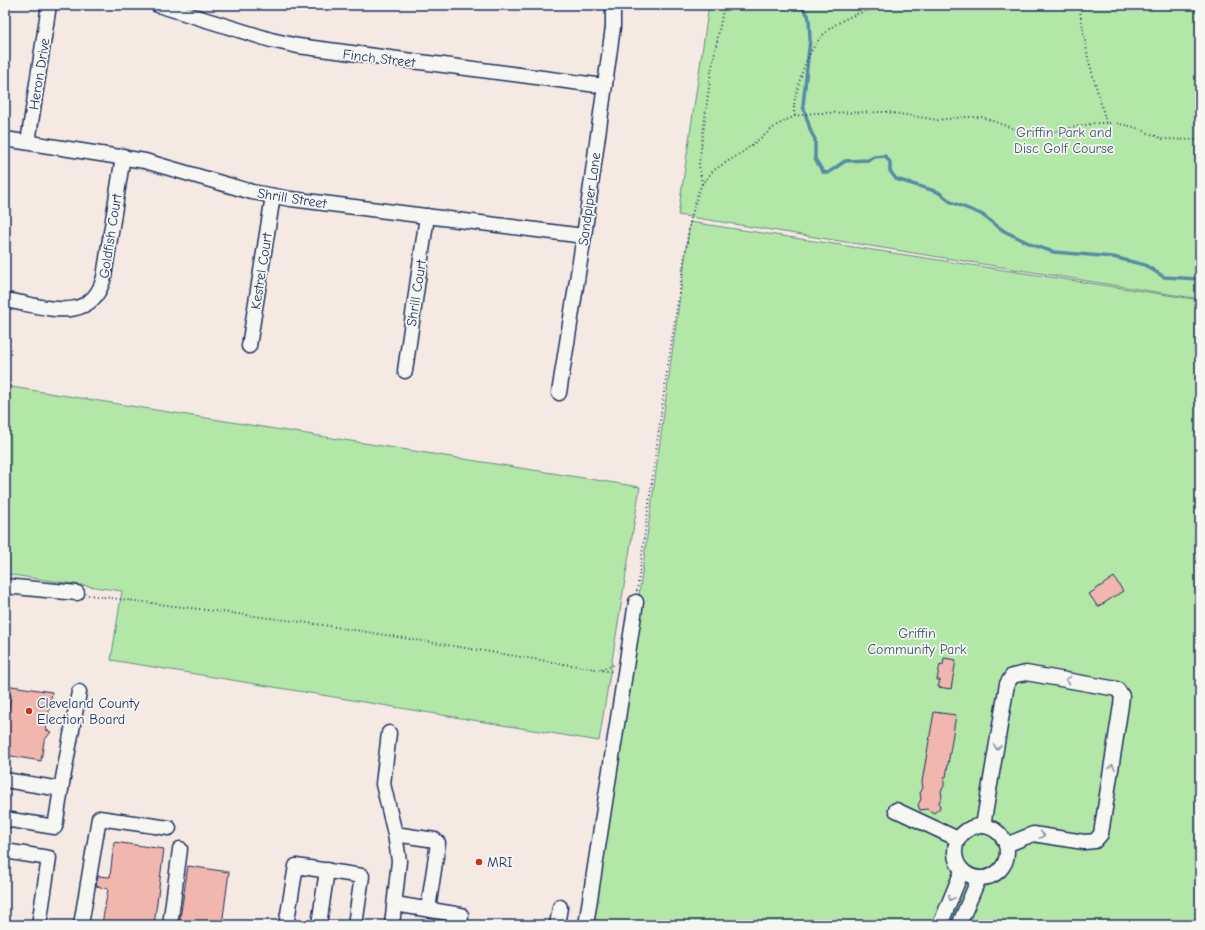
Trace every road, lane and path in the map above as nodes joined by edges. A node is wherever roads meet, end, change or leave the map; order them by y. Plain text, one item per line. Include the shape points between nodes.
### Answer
1 (49, 5) edge
2 (158, 5) edge
3 (613, 5) edge
4 (724, 5) edge
5 (887, 5) edge
6 (1079, 5) edge
7 (604, 86) junction
8 (795, 116) junction
9 (1106, 123) junction
10 (5, 139) edge
11 (1200, 140) edge
12 (28, 142) junction
13 (123, 156) junction
14 (702, 184) junction
15 (273, 196) junction
16 (427, 216) junction
17 (584, 236) junction
18 (10, 301) dead end
19 (250, 346) dead end
20 (405, 371) dead end
21 (559, 394) dead end
22 (5, 586) edge
23 (77, 593) joint
24 (636, 602) joint
25 (625, 673) junction
26 (79, 692) dead end
27 (389, 733) dead end
28 (5, 780) edge
29 (61, 789) junction
30 (896, 810) dead end
31 (5, 819) edge
32 (983, 826) junction
33 (169, 828) dead end
34 (395, 834) junction
35 (958, 839) junction
36 (1006, 845) junction
37 (180, 849) dead end
38 (5, 851) edge
39 (327, 870) junction
40 (962, 871) junction
41 (979, 878) junction
42 (395, 904) junction
43 (560, 907) dead end
44 (428, 909) junction
45 (287, 920) dead end
46 (39, 925) edge
47 (81, 925) edge
48 (170, 925) edge
49 (319, 925) edge
50 (355, 925) edge
51 (392, 925) edge
52 (460, 925) edge
53 (557, 925) edge
54 (586, 925) edge
55 (940, 925) edge
56 (959, 925) edge

1 - 12 street, Heron Drive
2 - 7 street, Finch Street via 298,46
3 - 7 street, Sandpiper Lane via 613,27
4 - 14 path via 711,72 699,164
5 - 8 path via 851,16 829,29 813,46 804,66 793,108
6 - 9 path via 1088,58
7 - 17 street, Sandpiper Lane
8 - 9 path via 886,112 938,120 982,117 1028,134 1046,134
8 - 14 path via 777,124 743,152 714,170
9 - 11 path via 1134,127 1163,139
10 - 12 street, Shrill Street
12 - 13 street, Shrill Street
13 - 15 street, Shrill Street
13 - 18 street, Goldfish Court via 104,277 96,296 83,306 70,309
14 - 24 path via 690,222
15 - 16 street, Shrill Street
15 - 19 street, Kestrel Court
16 - 17 street, Shrill Street
16 - 20 street, Shrill Court
17 - 21 street, Sandpiper Lane
22 - 23 street
23 - 25 path via 317,624
24 - 25 street
25 - 54 street
26 - 29 street
27 - 34 street via 383,784
28 - 29 street
29 - 31 street via 55,827
30 - 35 street
32 - 35 street via 969,829
32 - 36 street via 997,832
36 -> 32 street via 1033,834 1084,842 1095,841 1101,834 1122,705 1122,696 1117,689 1026,673 1012,676 1007,684
33 - 47 street via 99,818
34 - 42 street via 399,861
34 - 44 street via 435,840 438,843
35 - 40 street via 955,856
36 - 41 street via 1007,853 1003,867 991,876
37 - 48 street
38 - 46 street via 49,858
39 - 45 street via 296,866
39 - 49 street
39 - 50 street via 362,876
40 - 41 street
40 -> 55 street
41 - 56 street
42 - 44 street
42 - 51 street
43 - 53 street
44 - 52 street via 461,915

